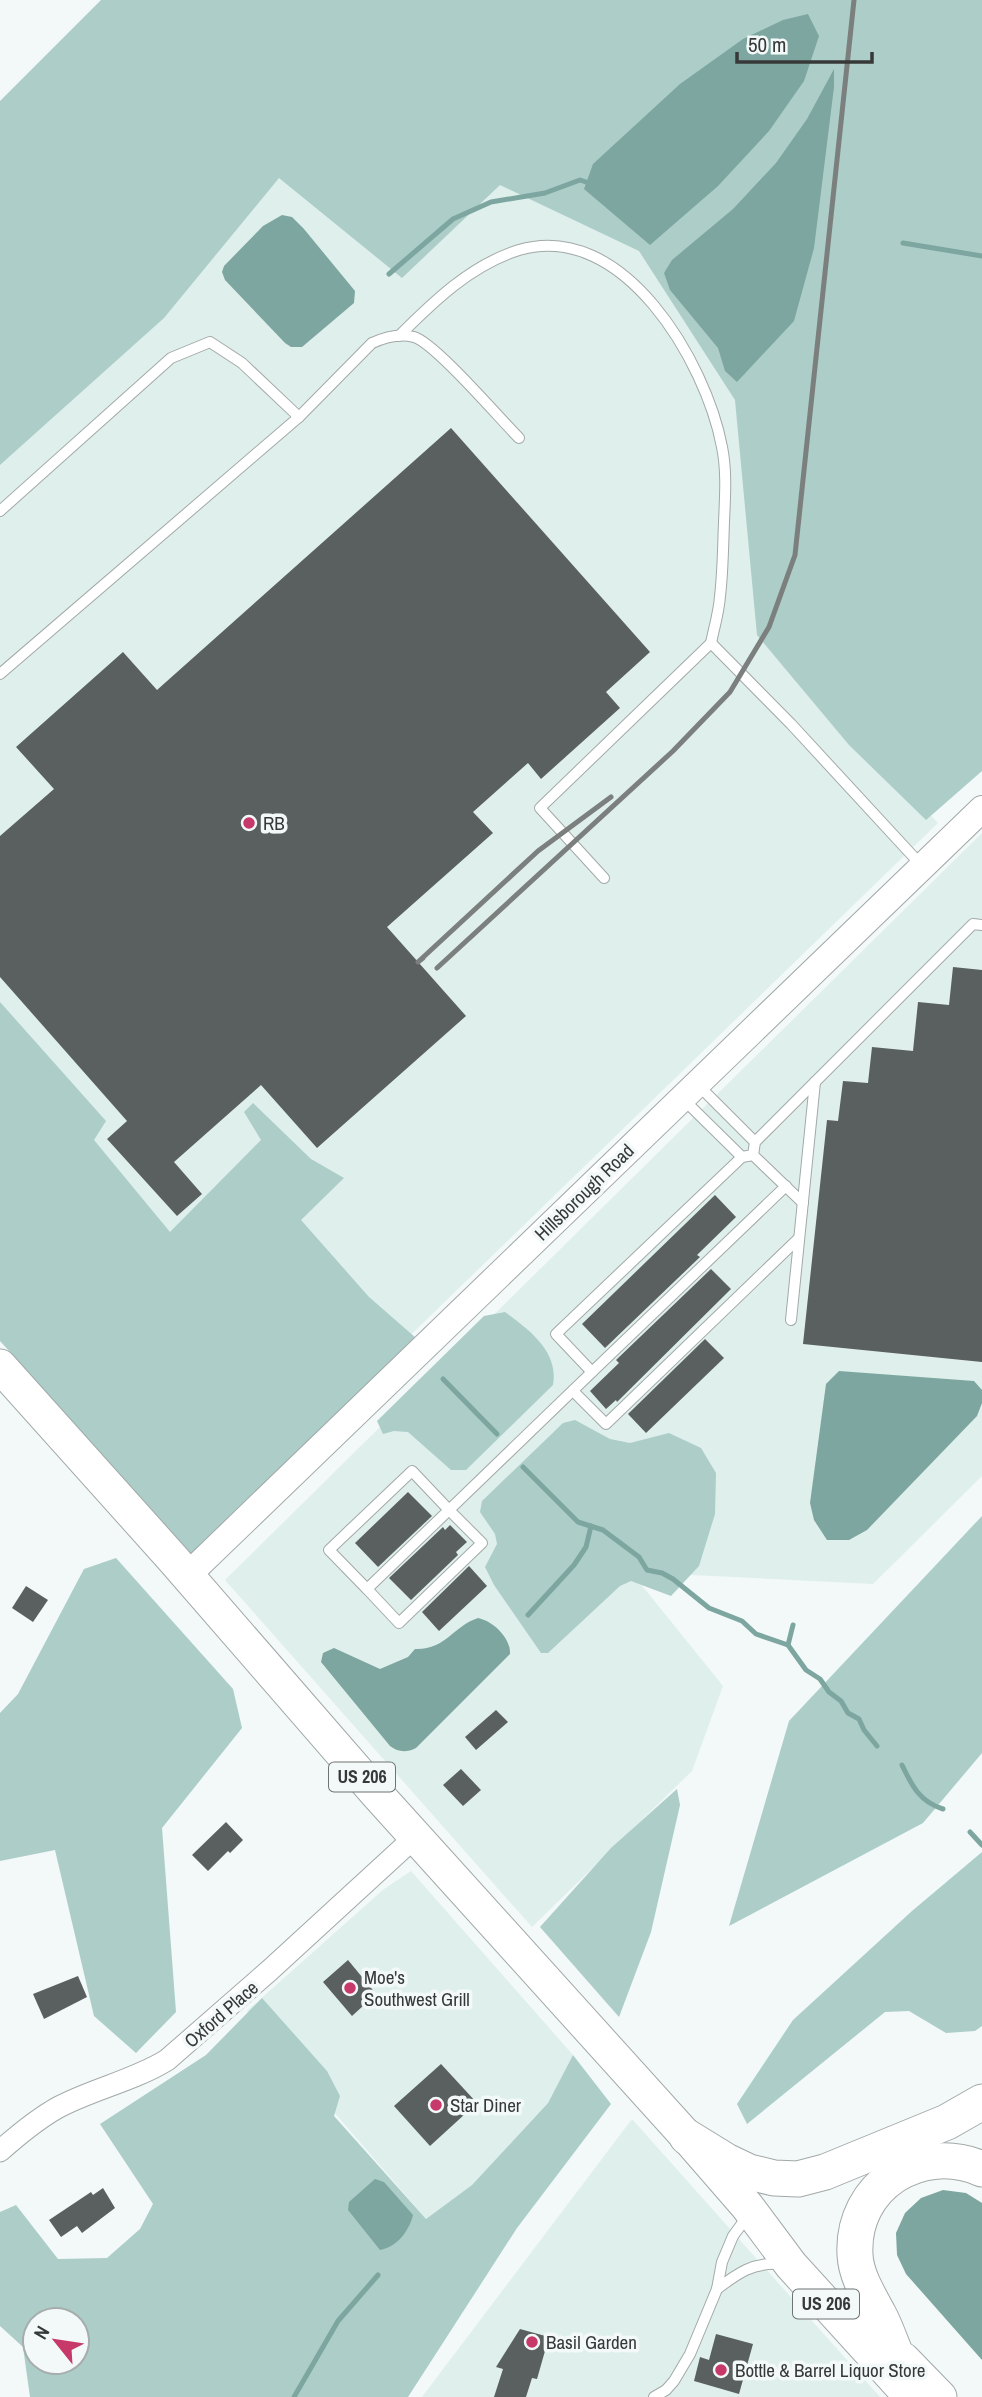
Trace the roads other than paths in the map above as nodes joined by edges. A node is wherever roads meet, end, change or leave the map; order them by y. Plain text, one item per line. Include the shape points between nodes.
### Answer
1 (399, 336) junction
2 (299, 417) junction
3 (519, 438) dead end
4 (0, 511) edge
5 (711, 643) junction
6 (0, 674) edge
7 (982, 809) edge
8 (922, 866) junction
9 (604, 878) dead end
10 (982, 925) edge
11 (815, 1082) junction
12 (689, 1091) junction
13 (755, 1142) junction
14 (748, 1156) junction
15 (786, 1186) junction
16 (803, 1203) junction
17 (799, 1238) junction
18 (791, 1320) dead end
19 (0, 1366) edge
20 (592, 1372) junction
21 (573, 1391) junction
22 (449, 1510) junction
23 (188, 1576) junction
24 (367, 1589) junction
25 (415, 1837) junction
26 (982, 2102) edge
27 (687, 2137) junction
28 (0, 2151) edge
29 (982, 2169) edge
30 (749, 2208) junction
31 (791, 2265) junction
32 (717, 2289) junction
33 (894, 2350) junction
34 (654, 2397) edge
35 (911, 2397) edge
36 (940, 2397) edge

1 - 2 lane via 372,343
1 - 3 lane via 415,337 434,350
1 - 5 lane via 436,299 476,270 520,250 559,245 595,256 657,307 707,397 722,447 726,482 720,598
2 - 4 lane via 242,363 210,342 171,358
2 - 6 lane
5 - 8 lane
5 - 9 lane via 540,808
7 - 8 street, Hillsborough Road
8 - 12 street, Hillsborough Road
10 - 11 lane via 973,924
11 - 13 lane
11 - 16 lane
12 - 13 lane
12 - 14 lane
12 - 23 street, Hillsborough Road
13 - 14 lane
14 - 15 lane
14 - 20 lane via 556,1334
15 - 16 lane
15 - 20 lane
16 - 17 lane
17 - 18 lane
17 - 21 lane via 606,1424
19 - 23 main road, US 206
20 - 21 lane
21 - 22 lane
22 - 24 lane
22 - 24 lane via 482,1543 399,1623
22 - 24 lane via 412,1471 329,1550
23 - 25 main road, US 206
25 - 27 main road, US 206
25 - 28 street, Oxford Place via 167,2060 58,2107
26 - 27 highway via 935,2127 798,2179 750,2172
27 - 30 main road, US 206
29 - 33 highway via 943,2160 910,2166 880,2187 868,2202 855,2255
30 - 31 main road, US 206
30 - 32 lane via 722,2262
30 - 33 main road, US 206 via 797,2249
31 - 32 lane via 748,2267
31 - 35 main road, US 206
32 - 34 lane via 682,2369 666,2390
33 - 36 main road, US 206

